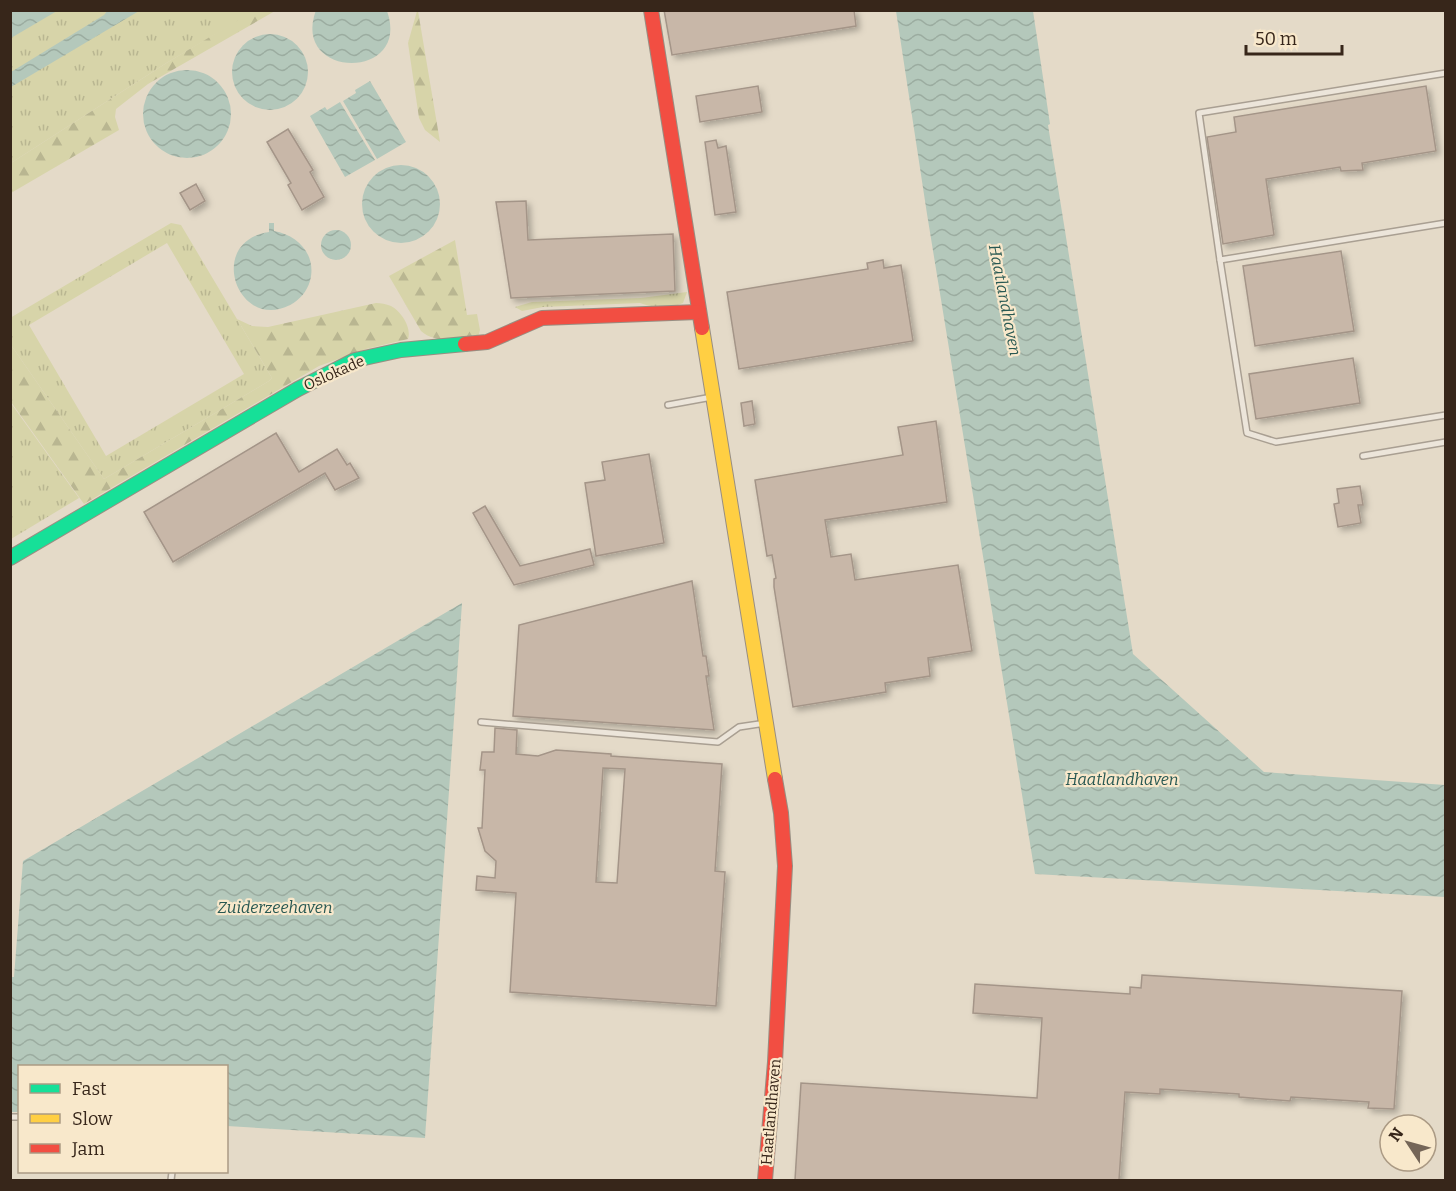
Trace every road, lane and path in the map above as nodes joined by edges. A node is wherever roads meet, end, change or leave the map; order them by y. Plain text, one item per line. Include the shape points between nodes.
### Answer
1 (651, 10) edge
2 (1446, 74) edge
3 (1446, 223) edge
4 (1220, 260) junction
5 (698, 312) junction
6 (712, 397) junction
7 (668, 405) dead end
8 (1446, 415) edge
9 (1446, 442) edge
10 (1363, 456) dead end
11 (10, 558) edge
12 (481, 722) dead end
13 (766, 723) junction
14 (765, 1180) edge

1 - 5 street, Haatlandhaven
2 - 4 lane via 1199,113
3 - 4 lane
4 - 8 lane via 1247,433 1276,442
5 - 6 street, Haatlandhaven
5 - 11 street, Oslokade via 542,318 488,342 401,350 355,360 298,389
6 - 7 lane
6 - 13 street, Haatlandhaven
9 - 10 lane
12 - 13 lane via 718,742 738,727
13 - 14 street, Haatlandhaven via 781,813 785,866

